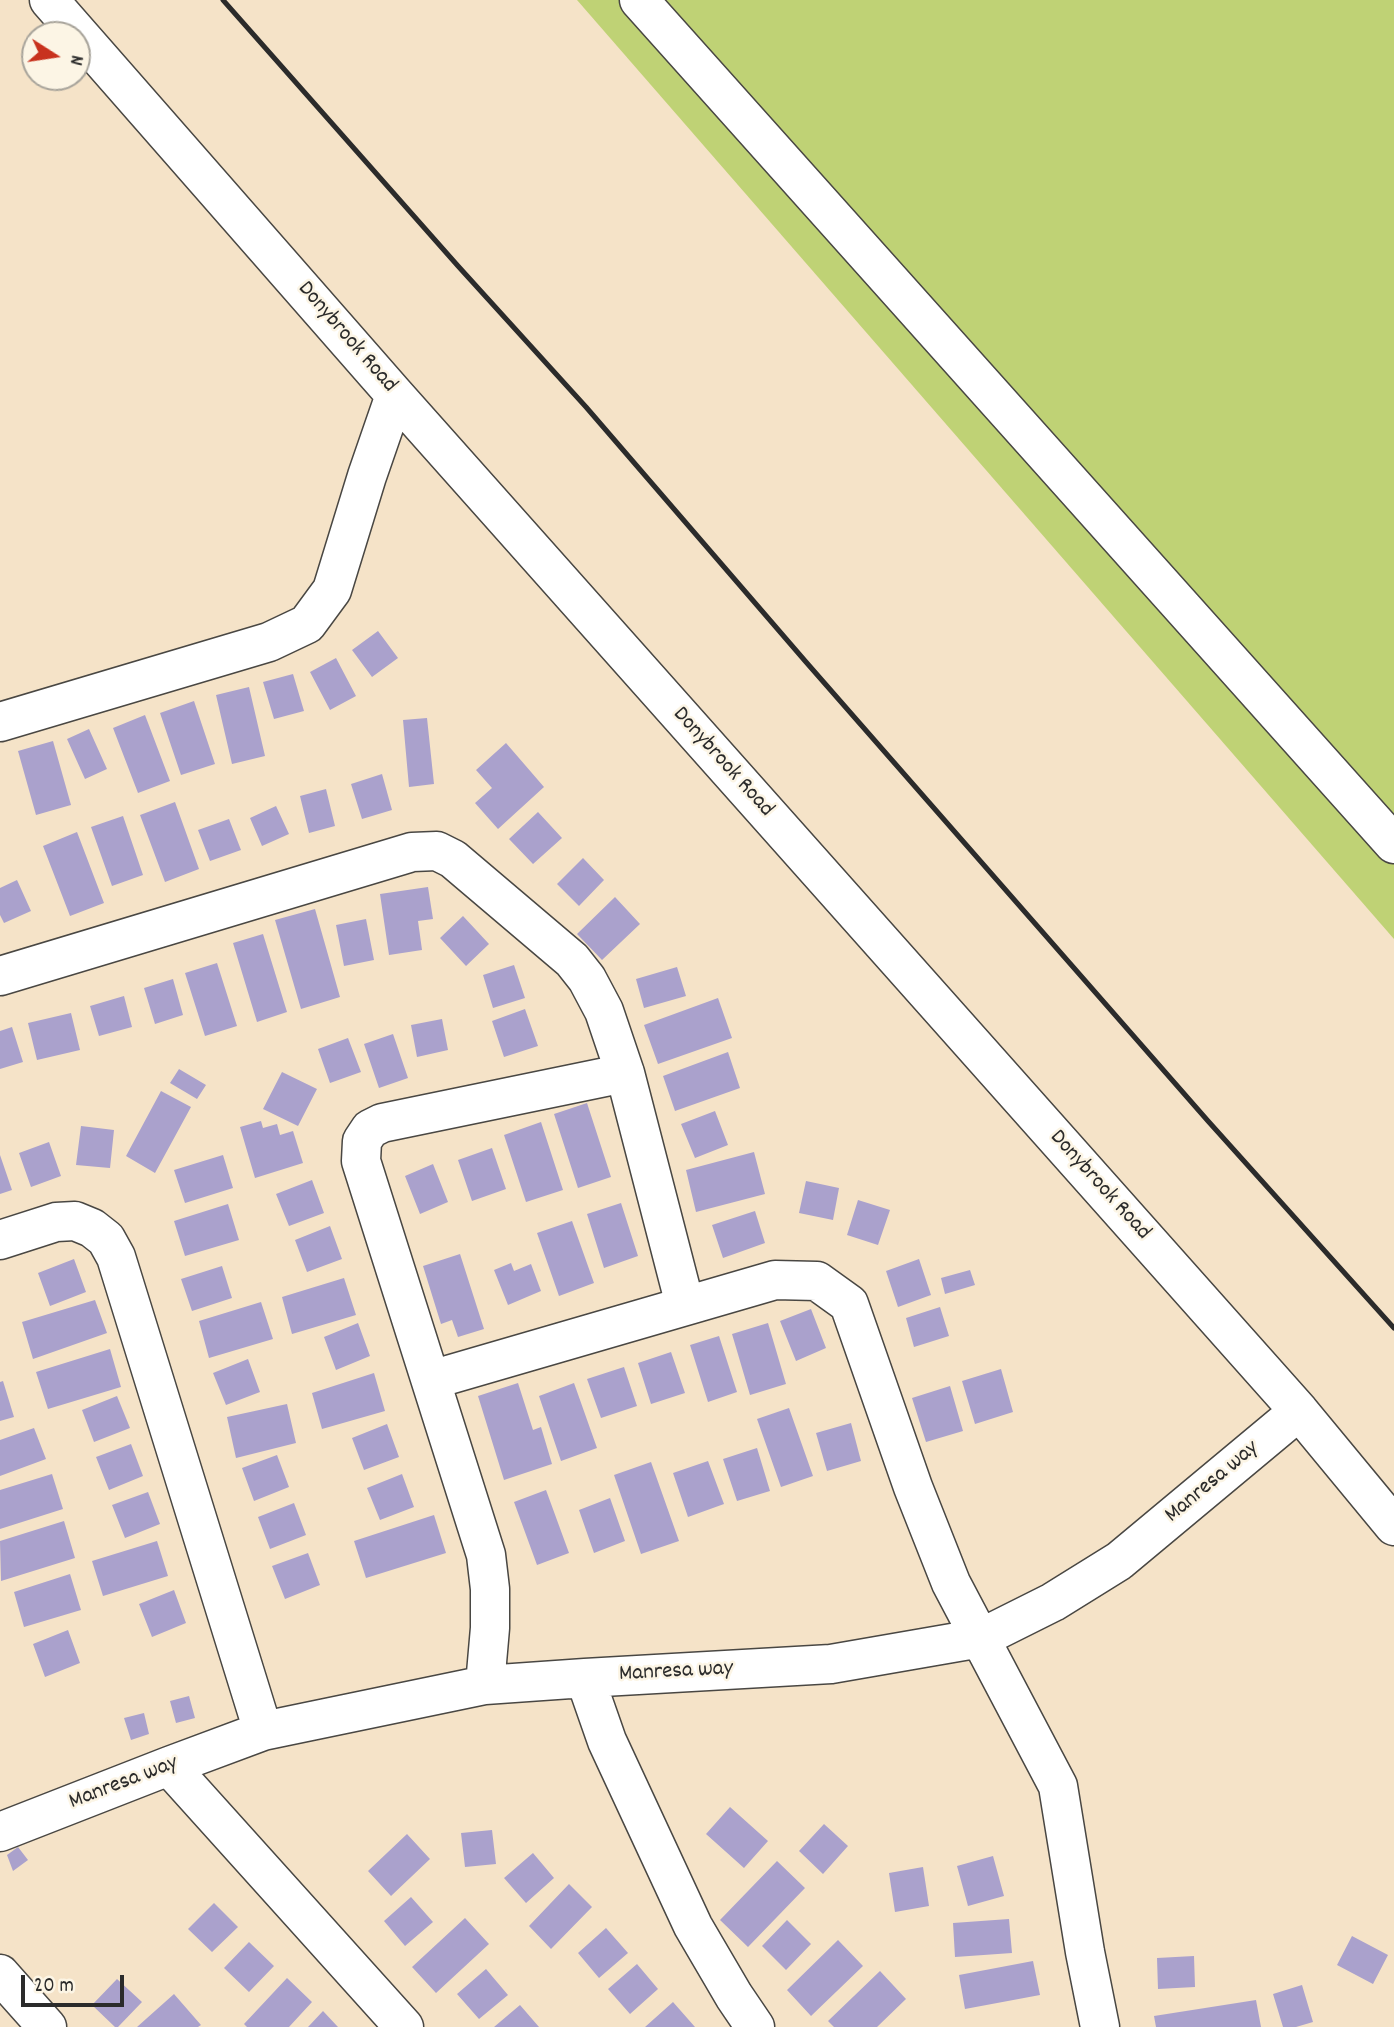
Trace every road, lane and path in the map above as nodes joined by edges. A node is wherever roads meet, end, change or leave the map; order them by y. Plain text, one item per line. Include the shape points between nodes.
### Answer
1 (49, 0) edge
2 (639, 0) edge
3 (395, 395) junction
4 (0, 722) edge
5 (1394, 844) edge
6 (0, 976) edge
7 (625, 1073) junction
8 (0, 1240) edge
9 (685, 1304) junction
10 (431, 1380) junction
11 (1299, 1411) junction
12 (1394, 1526) edge
13 (981, 1638) junction
14 (585, 1678) junction
15 (485, 1685) junction
16 (263, 1731) junction
17 (169, 1766) junction
18 (0, 1832) edge
19 (0, 1974) edge
20 (47, 2027) edge
21 (404, 2027) edge
22 (755, 2027) edge
23 (1100, 2027) edge

1 - 3 street, Donybrook Road
2 - 5 street
3 - 4 street via 332,590 307,624 269,642
3 - 11 street, Donybrook Road
6 - 7 street via 412,852 437,851 453,859 572,960 604,1011
7 - 9 street
7 - 10 street via 370,1129 362,1142 361,1161
8 - 16 street via 56,1222 75,1221 106,1239 116,1257
9 - 10 street
9 - 13 street via 775,1280 817,1281 849,1304 912,1487 951,1583
10 - 15 street via 486,1555 490,1628
11 - 12 street, Donybrook Road
11 - 13 street, Manresa way via 1119,1560 1052,1602
13 - 14 street, Manresa way via 831,1664
13 - 23 street via 1058,1786
14 - 15 street, Manresa way
14 - 22 street via 607,1741 693,1926
15 - 16 street, Manresa way
16 - 17 street, Manresa way
17 - 18 street, Manresa way
17 - 21 street
19 - 20 street

